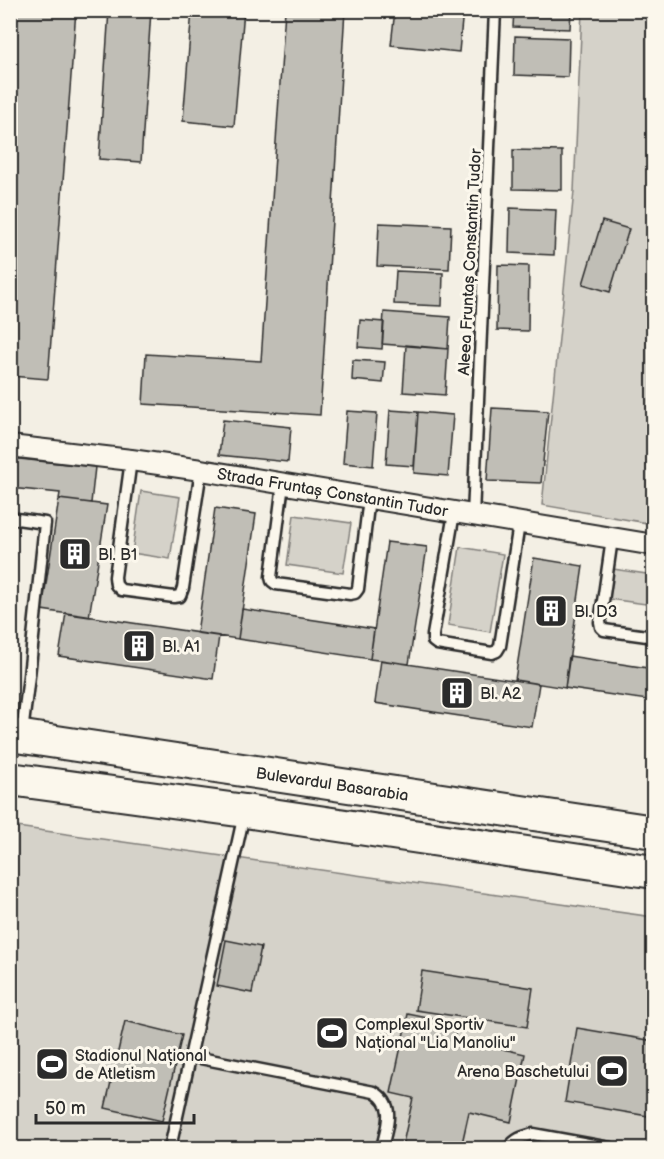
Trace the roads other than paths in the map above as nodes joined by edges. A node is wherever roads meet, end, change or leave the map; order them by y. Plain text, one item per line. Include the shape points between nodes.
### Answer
1 (495, 10) edge
2 (10, 446) edge
3 (131, 460) junction
4 (201, 470) junction
5 (283, 484) junction
6 (369, 498) junction
7 (463, 514) junction
8 (10, 518) edge
9 (519, 524) junction
10 (612, 539) junction
11 (654, 545) edge
12 (654, 637) edge
13 (16, 735) edge
14 (10, 779) edge
15 (245, 811) junction
16 (654, 832) edge
17 (654, 872) edge
18 (190, 1056) junction
19 (170, 1149) edge
20 (382, 1149) edge
21 (509, 1149) edge
22 (610, 1149) edge

1 - 7 lane, Aleea Fruntaș Constantin Tudor
2 - 3 street, Strada Fruntaș Constantin Tudor
3 - 4 street, Strada Fruntaș Constantin Tudor
3 - 4 lane via 115,577 121,590 180,596
4 - 5 street, Strada Fruntaș Constantin Tudor
5 - 6 street, Strada Fruntaș Constantin Tudor
5 - 6 lane via 270,577 276,584 355,592
6 - 7 street, Strada Fruntaș Constantin Tudor
7 - 9 street, Strada Fruntaș Constantin Tudor
7 - 9 lane, Aleea Fruntaș Constantin Tudor via 433,635 437,644 497,651
8 - 13 lane via 45,523 29,676
9 - 10 street, Strada Fruntaș Constantin Tudor
10 - 11 street, Strada Fruntaș Constantin Tudor
10 - 12 lane via 601,627
13 - 16 main road, Bulevardul Basarabia
14 - 15 main road
15 - 17 main road
15 - 18 lane
18 - 19 lane
18 - 20 lane via 374,1092 382,1096 388,1107
21 - 22 lane via 515,1140 533,1134

